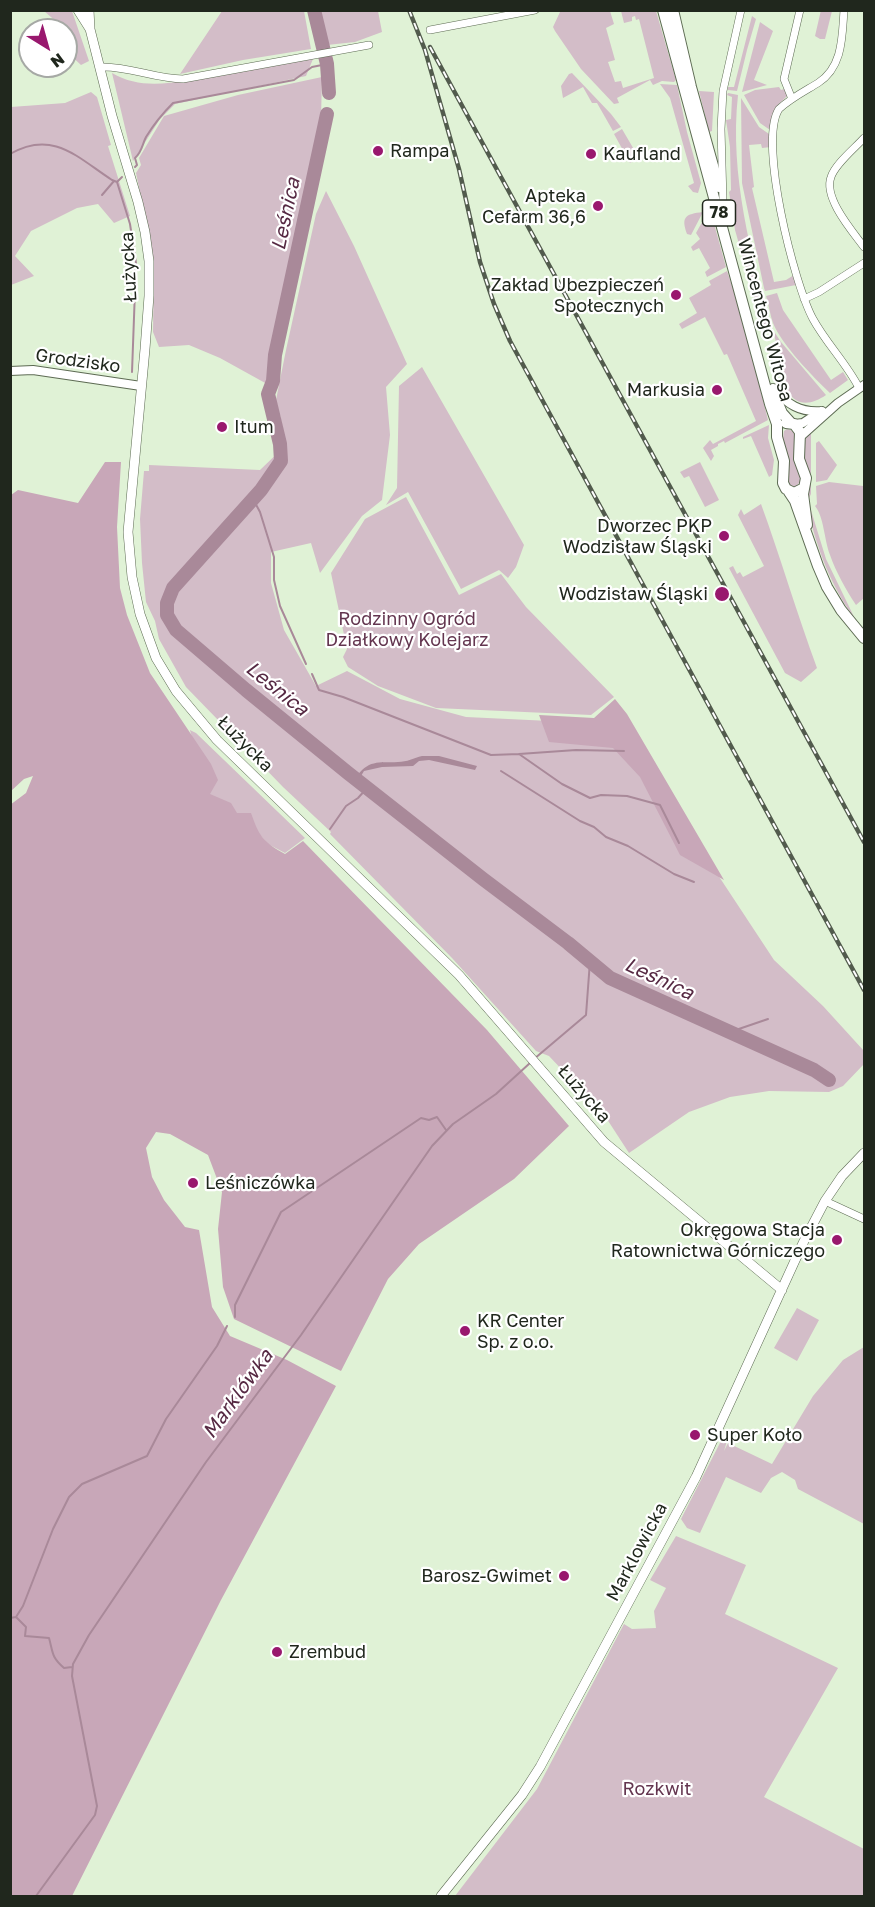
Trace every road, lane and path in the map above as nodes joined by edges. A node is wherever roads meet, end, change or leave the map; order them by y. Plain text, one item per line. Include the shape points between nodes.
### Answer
1 (78, 10) edge
2 (89, 10) edge
3 (535, 10) edge
4 (663, 10) edge
5 (673, 10) edge
6 (741, 10) edge
7 (800, 10) edge
8 (844, 10) edge
9 (90, 29) junction
10 (430, 30) dead end
11 (369, 45) dead end
12 (101, 67) junction
13 (792, 99) junction
14 (864, 138) edge
15 (723, 201) junction
16 (864, 247) edge
17 (864, 263) edge
18 (804, 299) junction
19 (10, 371) edge
20 (141, 386) junction
21 (862, 387) edge
22 (773, 388) junction
23 (838, 403) junction
24 (822, 411) junction
25 (793, 424) junction
26 (778, 429) junction
27 (800, 437) junction
28 (804, 488) junction
29 (789, 492) junction
30 (808, 534) junction
31 (864, 638) edge
32 (864, 1153) edge
33 (825, 1201) junction
34 (864, 1219) edge
35 (782, 1290) junction
36 (441, 1896) edge

1 - 9 main road, Łużycka
2 - 9 main road, Łużycka
3 - 10 street
4 - 26 main road, Wincentego Witosa / 78
5 - 15 main road, Wincentego Witosa / 78
6 - 15 street via 725,80 721,129
7 - 13 street via 784,79
8 - 13 street via 836,64 822,81
9 - 12 main road, Łużycka
11 - 12 street via 183,79
12 - 20 main road, Łużycka via 138,202 149,261
13 - 18 street via 774,116 772,132 783,226
14 - 16 street via 833,171 830,182 842,218
15 - 22 main road, Wincentego Witosa / 78
17 - 18 street
18 - 21 street via 817,326
19 - 20 street, Grodzisko via 44,371
20 - 35 main road, Łużycka via 128,532 132,578 156,658 196,718 459,975 604,1142
21 - 23 street
22 - 24 street via 795,408
22 - 25 main road, Wincentego Witosa / 78 via 779,407
23 - 24 street
23 - 27 street
24 - 25 street
25 - 26 main road
25 - 27 main road, 78
26 - 29 main road, 78 via 784,461 783,483
27 - 28 main road, 78
28 - 29 main road
28 - 30 main road, 78
29 - 30 main road, 78
30 - 31 main road, 78 via 827,587
32 - 33 main road, Marklowicka
33 - 34 street
33 - 35 main road, Marklowicka
35 - 36 main road, Marklowicka via 696,1477 540,1767

